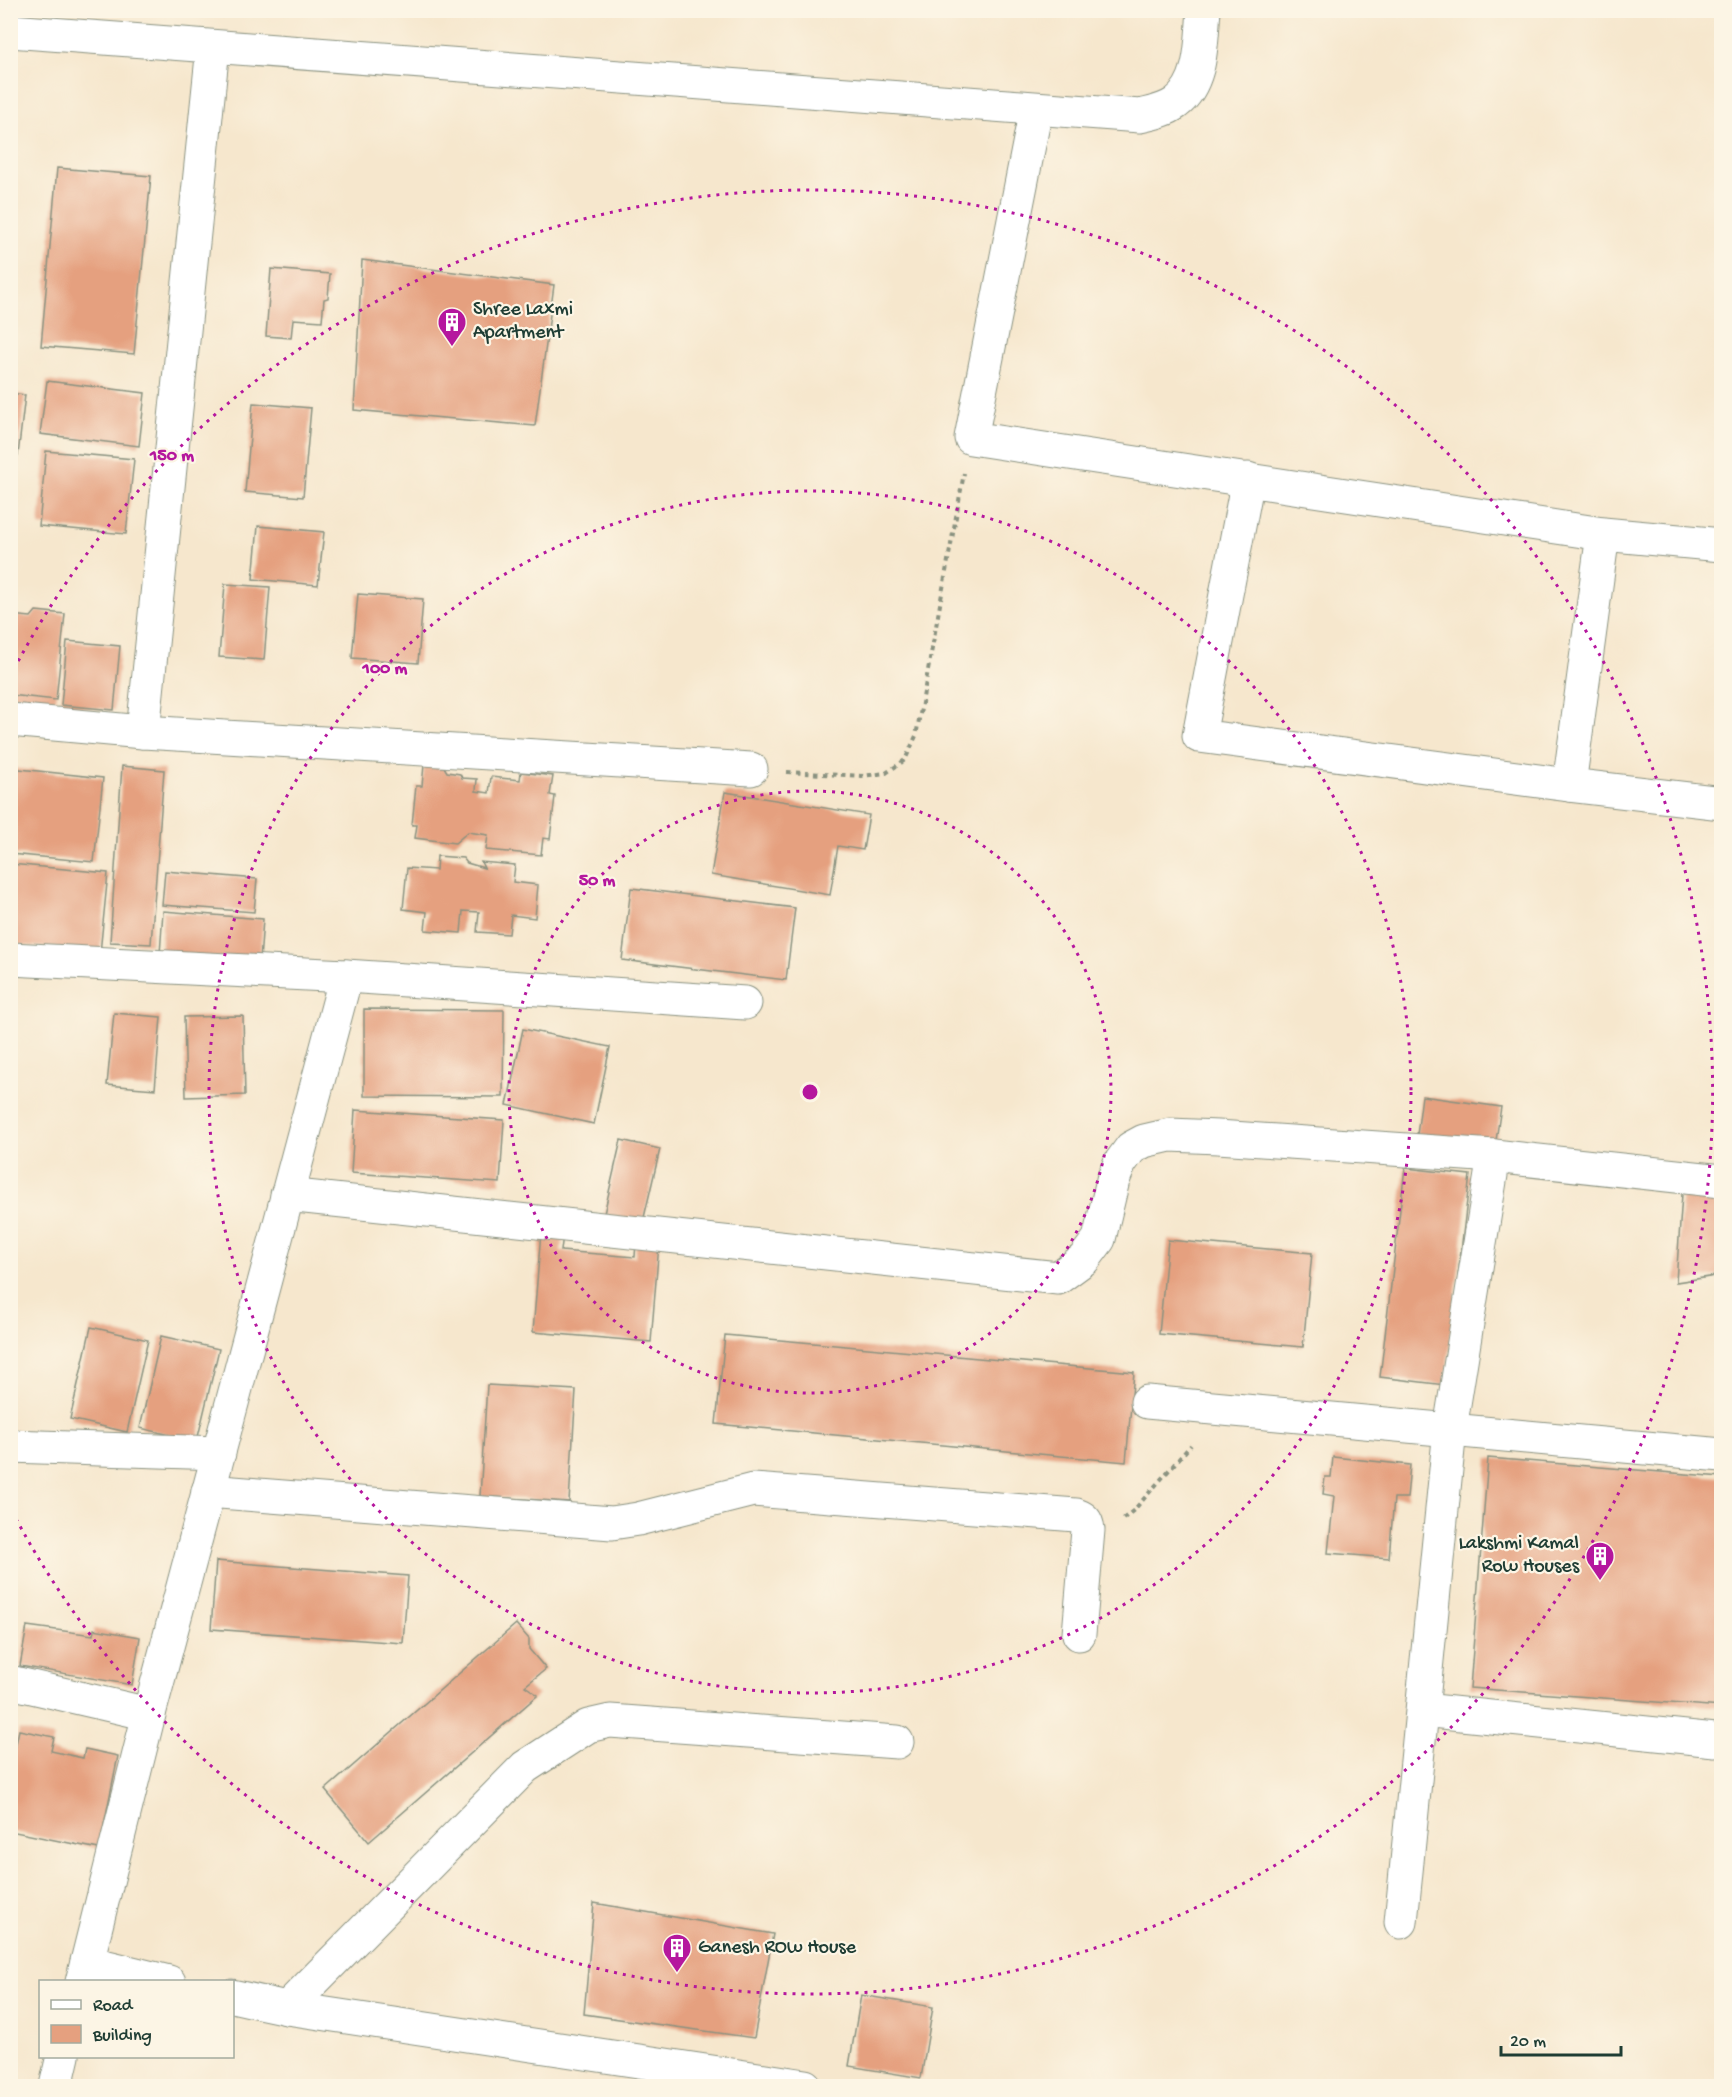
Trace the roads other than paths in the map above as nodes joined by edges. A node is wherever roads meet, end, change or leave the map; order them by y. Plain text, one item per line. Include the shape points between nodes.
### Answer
1 (1204, 10) edge
2 (10, 32) edge
3 (213, 46) junction
4 (1036, 109) junction
5 (1248, 479) junction
6 (1603, 534) junction
7 (1722, 545) edge
8 (10, 720) edge
9 (143, 732) junction
10 (751, 769) road end
11 (1569, 785) junction
12 (1722, 803) edge
13 (10, 959) edge
14 (346, 976) junction
15 (745, 1003) dead end
16 (1494, 1156) junction
17 (1722, 1181) edge
18 (287, 1196) junction
19 (1147, 1402) dead end
20 (1450, 1429) junction
21 (10, 1446) edge
22 (219, 1453) junction
23 (1722, 1455) edge
24 (208, 1491) junction
25 (1079, 1634) dead end
26 (10, 1682) edge
27 (1423, 1710) junction
28 (149, 1714) junction
29 (1715, 1740) dead end
30 (897, 1742) dead end
31 (1401, 1922) dead end
32 (85, 1972) edge
33 (152, 1980) edge
34 (234, 1996) edge
35 (287, 2008) junction
36 (63, 2058) edge
37 (56, 2086) edge
38 (805, 2086) edge

1 - 4 street via 1200,61 1189,88 1161,112 1140,116
2 - 3 street
3 - 4 street
3 - 9 street
4 - 5 street via 971,438
5 - 6 street
5 - 11 street via 1199,736
6 - 7 street
6 - 11 street
8 - 9 street
9 - 10 street
11 - 12 street
13 - 14 street
14 - 15 street
14 - 18 street
16 - 17 street
16 - 18 street via 1218,1137 1170,1135 1144,1141 1131,1148 1120,1163 1099,1239 1084,1258 1058,1278
16 - 20 street
18 - 22 street
19 - 20 street
20 - 23 street
20 - 27 street
21 - 22 street
22 - 24 street
24 - 25 street via 612,1522 753,1490 1076,1515 1087,1522 1088,1530
24 - 28 street
26 - 28 street
27 - 29 street
27 - 31 street
28 - 32 street
30 - 35 street via 610,1721 588,1726 525,1767
32 - 33 street
34 - 35 street
35 - 38 street
36 - 37 street

